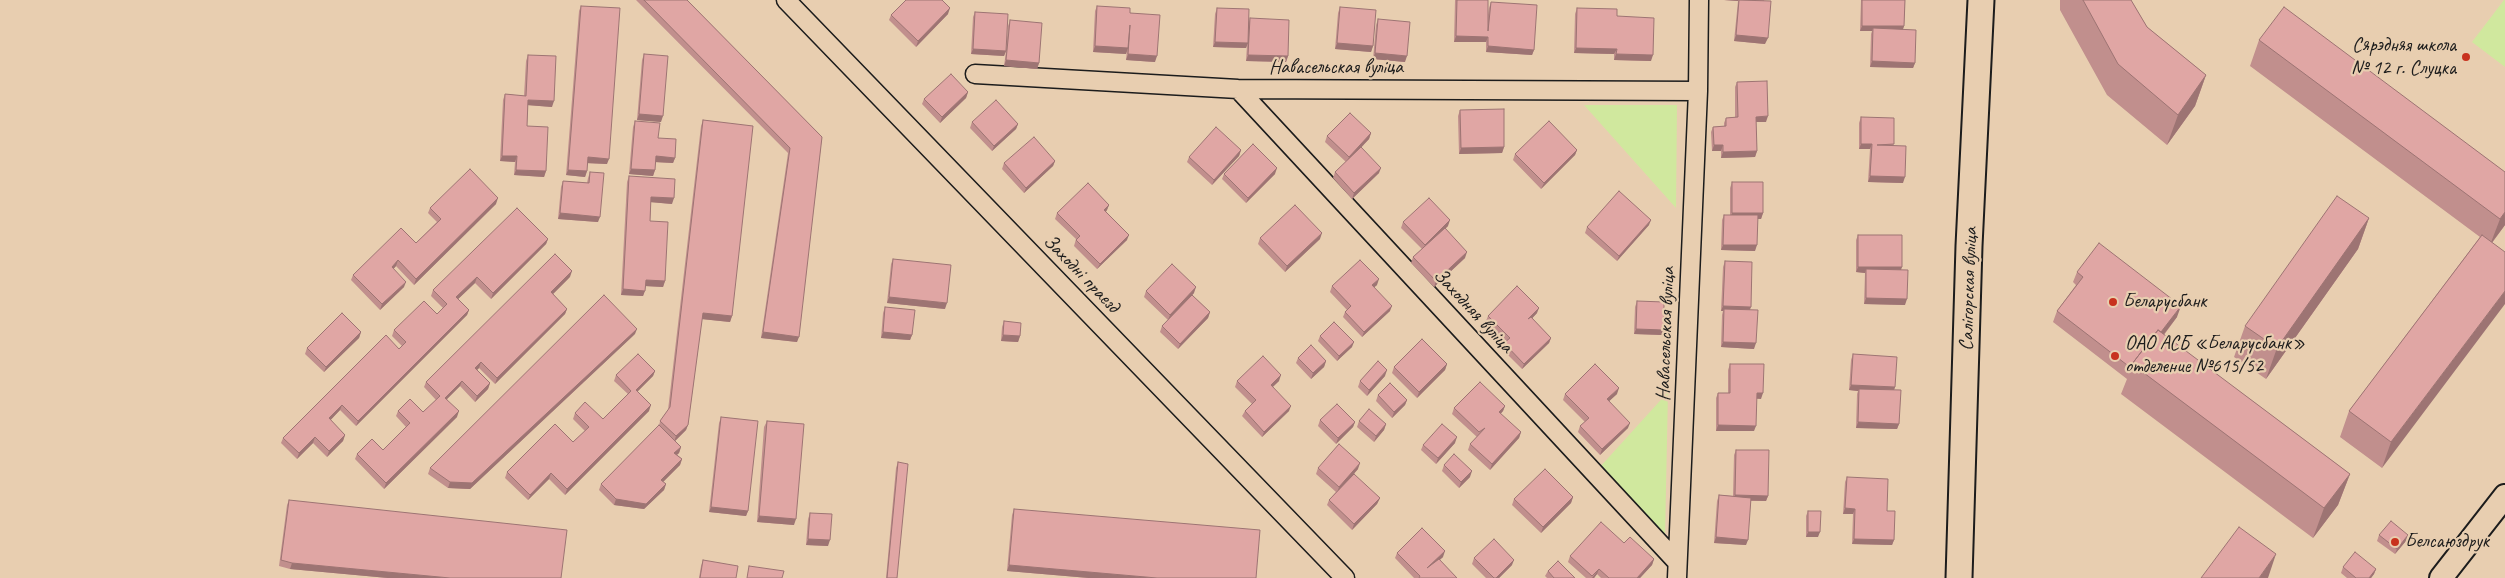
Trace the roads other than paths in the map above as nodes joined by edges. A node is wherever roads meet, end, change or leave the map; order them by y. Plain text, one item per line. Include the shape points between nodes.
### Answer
1 (786, 0) edge
2 (1699, 0) edge
3 (1981, 0) edge
4 (975, 74) dead end
5 (1238, 89) junction
6 (1698, 91) junction
7 (2505, 496) edge
8 (1677, 570) edge
9 (1346, 578) edge
10 (1959, 578) edge
11 (2441, 578) edge

1 - 9 street, Заходні праезд
2 - 6 street, Навасельская вуліца
3 - 10 main road, Салігорская вуліца via 1969,246
4 - 5 street, Навасельская вуліца
5 - 6 street, Навасельская вуліца
5 - 8 street, Заходняя вуліца
6 - 8 street, Навасельская вуліца
7 - 11 street

